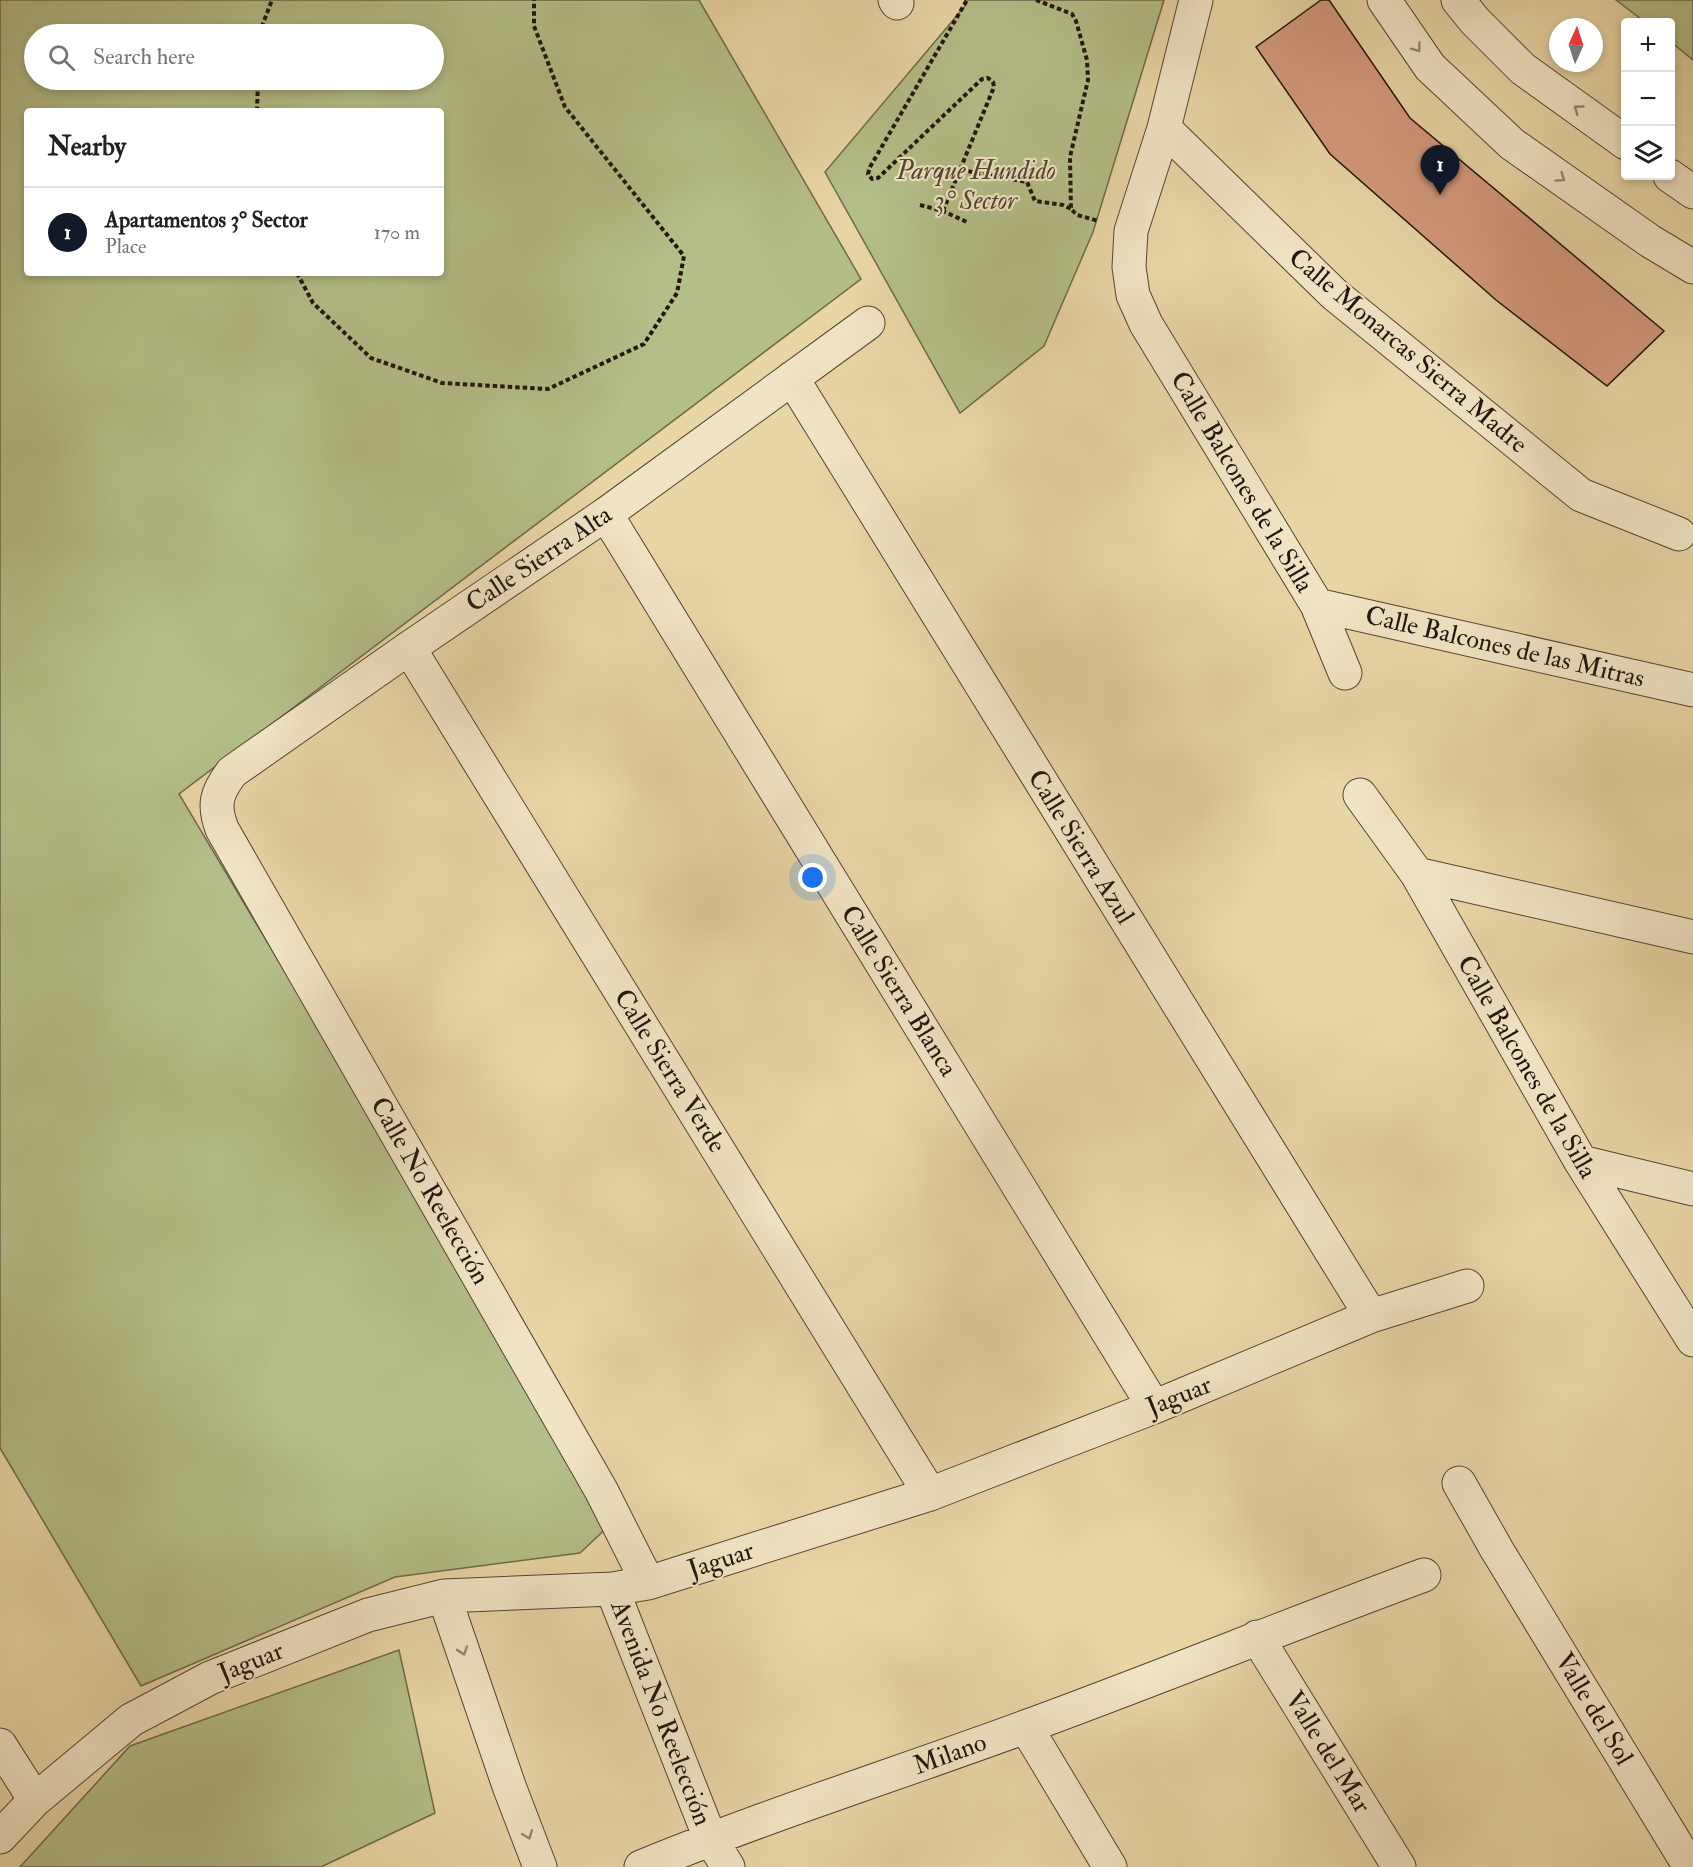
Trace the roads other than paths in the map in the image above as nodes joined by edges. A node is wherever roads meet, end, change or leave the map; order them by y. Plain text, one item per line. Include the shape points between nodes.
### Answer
1 (1196, 0) edge
2 (1384, 0) edge
3 (1458, 0) edge
4 (1164, 128) junction
5 (1621, 139) edge
6 (1675, 179) edge
7 (1693, 192) edge
8 (1693, 267) edge
9 (868, 323) dead end
10 (792, 378) junction
11 (606, 514) junction
12 (1678, 534) dead end
13 (1317, 605) junction
14 (409, 648) junction
15 (1345, 673) dead end
16 (1693, 690) edge
17 (1360, 795) dead end
18 (217, 800) joint
19 (1417, 874) junction
20 (1693, 937) edge
21 (1581, 1162) junction
22 (1693, 1189) edge
23 (1467, 1286) dead end
24 (1371, 1316) junction
25 (1693, 1340) edge
26 (1154, 1407) junction
27 (1459, 1483) dead end
28 (930, 1494) junction
29 (1424, 1575) dead end
30 (648, 1583) junction
31 (612, 1589) junction
32 (444, 1596) junction
33 (1257, 1637) junction
34 (1026, 1727) junction
35 (0, 1745) edge
36 (35, 1800) junction
37 (0, 1837) edge
38 (711, 1838) junction
39 (540, 1867) edge
40 (641, 1867) edge
41 (728, 1867) edge
42 (1110, 1867) edge
43 (1399, 1867) edge
44 (1690, 1867) edge

1 - 4 street, Calle Balcones de la Silla
2 -> 8 street via 1430,67 1512,144
5 -> 3 street via 1523,69
4 - 12 street, Calle Monarcas Sierra Madre via 1334,294 1581,495
4 - 13 street, Calle Balcones de la Silla via 1131,231 1129,267 1133,295 1146,324
6 - 7 street
9 - 10 street, Calle Sierra Alta
10 - 11 street, Calle Sierra Alta
10 - 24 street, Calle Sierra Azul
11 - 14 street, Calle Sierra Alta
11 - 26 street, Calle Sierra Blanca
13 - 15 street, Calle Balcones de la Silla
13 - 16 street, Calle Balcones de las Mitras
14 - 18 street, Calle Sierra Alta via 232,772
14 - 28 street, Calle Sierra Verde
17 - 19 street, Calle Balcones de la Silla
18 - 30 street, Calle No Reelección via 222,829 601,1490
19 - 20 street
19 - 21 street, Calle Balcones de la Silla
21 - 22 street
21 - 25 street, Calle Balcones de la Silla
23 - 24 street, Jaguar
24 - 26 street, Jaguar
26 - 28 street, Jaguar
27 - 44 street, Valle del Sol
28 - 30 street, Jaguar
29 - 33 street, Milano
30 - 31 street, Jaguar
31 - 32 street, Jaguar
31 - 38 street, Avenida No Reelección
32 - 36 street, Jaguar via 369,1615 210,1678 130,1720
32 -> 39 street
33 - 34 street, Milano
33 - 43 street, Valle del Mar
34 - 38 street, Milano
34 - 42 street
35 - 36 street
36 - 37 street, Jaguar
38 - 40 street, Milano
38 - 41 street, Avenida No Reelección

